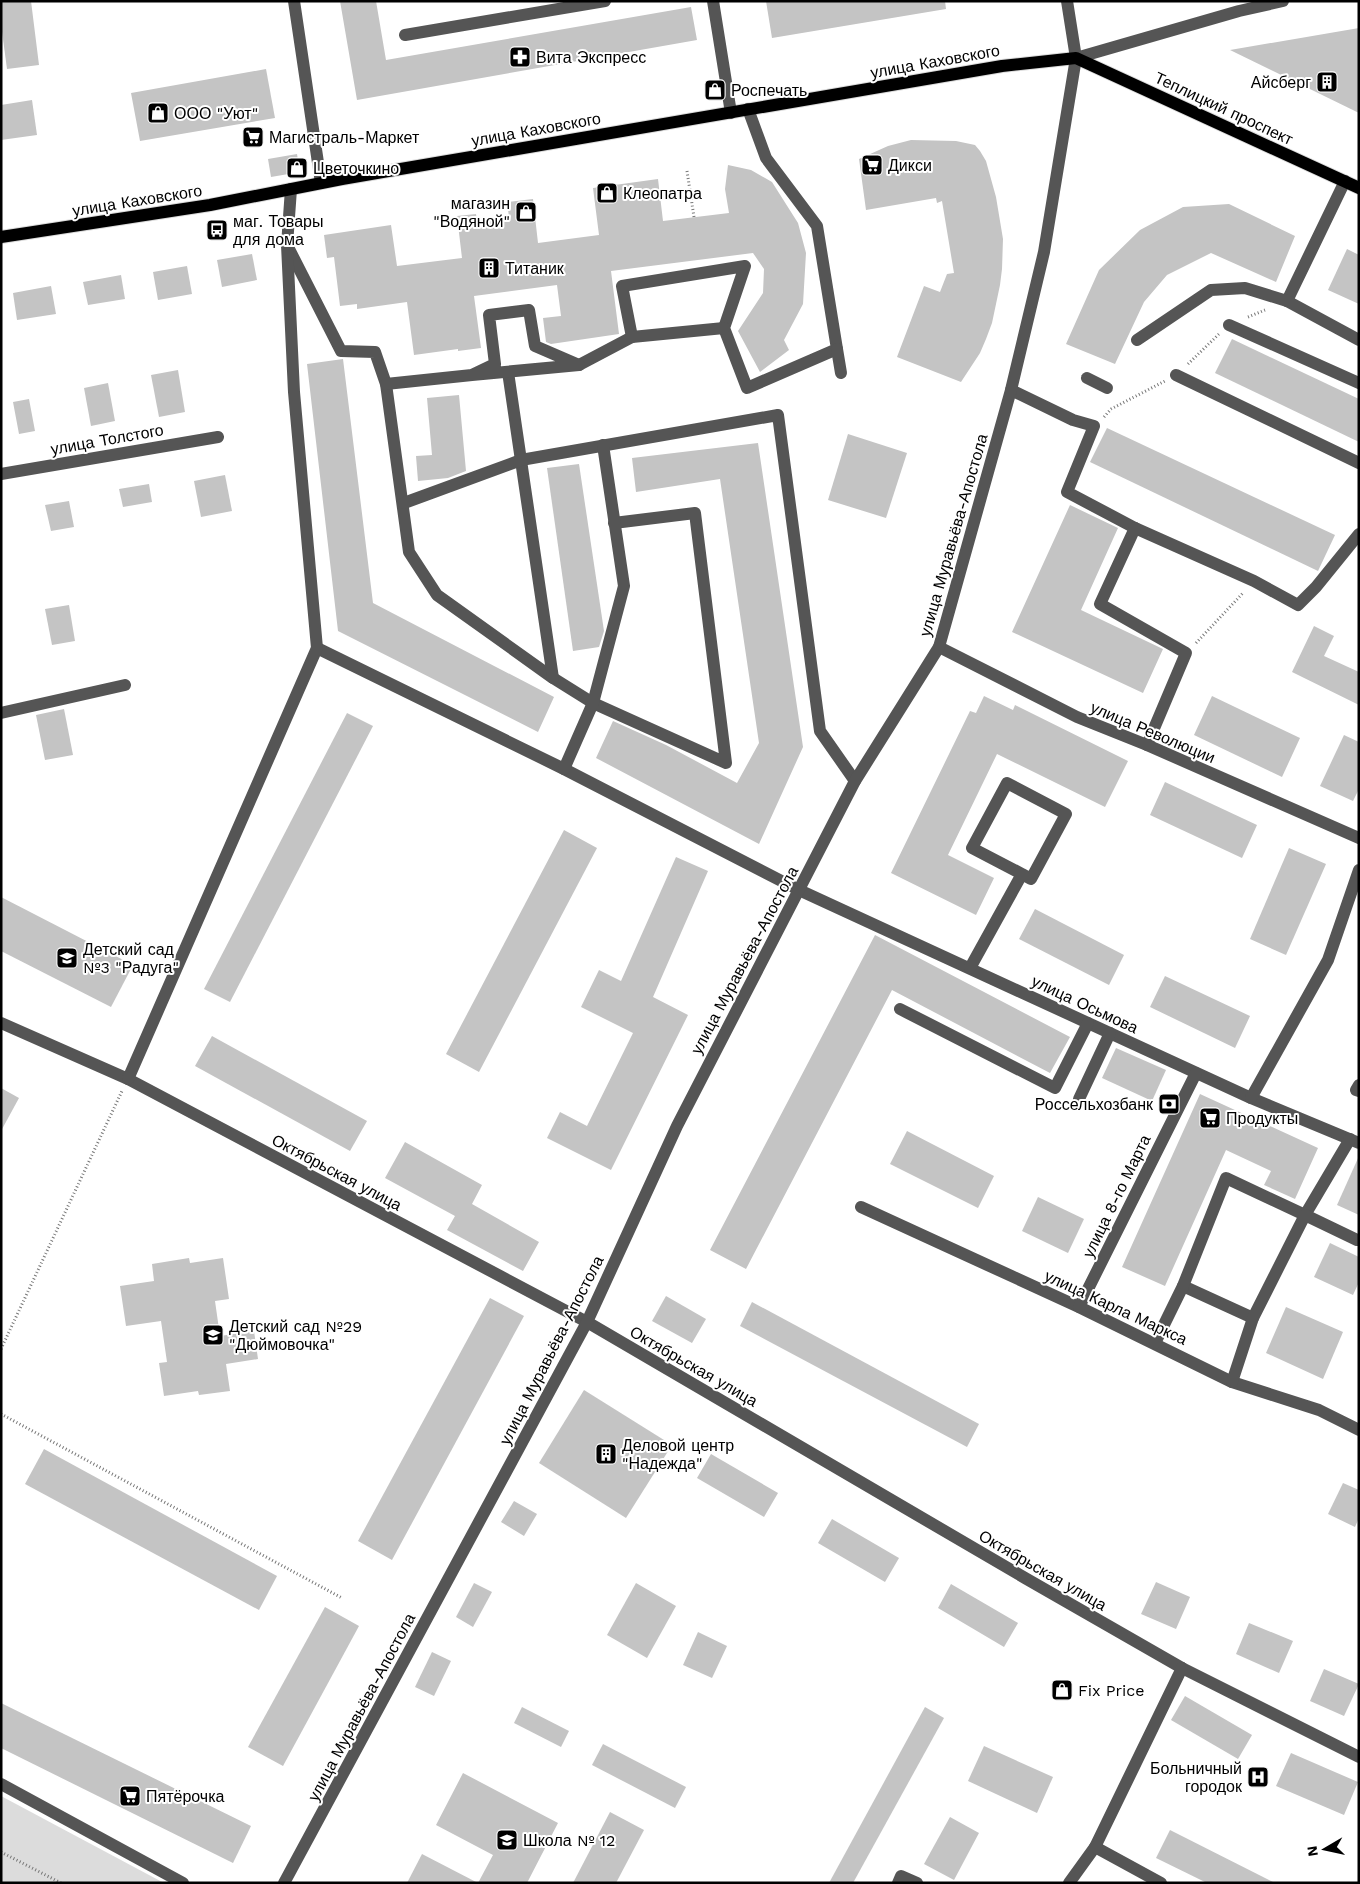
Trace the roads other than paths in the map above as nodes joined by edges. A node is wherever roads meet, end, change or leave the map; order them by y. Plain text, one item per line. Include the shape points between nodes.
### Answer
1 (294, 1) edge
2 (605, 1) edge
3 (713, 1) edge
4 (1067, 1) edge
5 (1283, 1) edge
6 (405, 35) dead end
7 (1076, 58) junction
8 (748, 109) junction
9 (731, 113) junction
10 (1345, 181) junction
11 (321, 183) junction
12 (1359, 188) edge
13 (291, 189) junction
14 (1, 236) edge
15 (287, 246) junction
16 (1287, 301) junction
17 (1229, 325) road end
18 (724, 328) junction
19 (632, 337) junction
20 (1137, 340) dead end
21 (1359, 340) edge
22 (837, 349) junction
23 (579, 365) junction
24 (508, 372) junction
25 (841, 373) dead end
26 (472, 375) junction
27 (1176, 375) road end
28 (1086, 378) dead end
29 (1359, 383) edge
30 (386, 384) junction
31 (1107, 388) dead end
32 (1011, 390) junction
33 (218, 437) dead end
34 (603, 446) junction
35 (520, 460) junction
36 (1359, 463) edge
37 (1, 474) edge
38 (404, 503) junction
39 (614, 523) junction
40 (1135, 528) junction
41 (1359, 534) edge
42 (939, 647) junction
43 (317, 648) junction
44 (553, 678) junction
45 (125, 685) dead end
46 (594, 704) junction
47 (1, 713) edge
48 (1147, 745) junction
49 (564, 769) junction
50 (855, 781) junction
51 (1359, 838) edge
52 (1359, 870) edge
53 (1022, 874) junction
54 (799, 890) junction
55 (970, 968) junction
56 (900, 1009) dead end
57 (1, 1023) edge
58 (1088, 1023) junction
59 (1110, 1033) junction
60 (1196, 1073) junction
61 (128, 1079) junction
62 (1359, 1085) edge
63 (1359, 1091) edge
64 (1251, 1098) junction
65 (1079, 1099) dead end
66 (1354, 1141) edge
67 (862, 1207) dead end
68 (1305, 1214) junction
69 (1357, 1240) dead end
70 (1183, 1286) junction
71 (1079, 1308) junction
72 (1253, 1318) junction
73 (587, 1322) junction
74 (1155, 1343) junction
75 (1232, 1382) junction
76 (1359, 1430) edge
77 (1182, 1668) junction
78 (1359, 1757) edge
79 (1, 1784) edge
80 (1095, 1846) junction
81 (183, 1883) edge
82 (284, 1883) edge
83 (898, 1883) edge
84 (917, 1883) edge
85 (1069, 1883) edge
86 (1161, 1883) edge

1 - 11 street
2 - 6 street
3 - 9 street
4 - 7 street, улица Муравьёва-Апостола
5 - 7 street
7 - 8 main road, улица Каховского via 1002,66
7 - 10 main road, Теплицкий проспект
7 - 32 street, улица Муравьёва-Апостола via 1044,252
8 - 9 main road, улица Каховского
8 - 22 street via 766,158 817,226
9 - 11 main road, улица Каховского
10 - 12 main road, Теплицкий проспект
10 - 16 street
11 - 13 main road, улица Каховского
13 - 14 main road, улица Каховского
13 - 15 street
15 - 30 street via 341,351 375,352
15 - 43 street via 294,392
16 - 20 street via 1245,288 1211,290
16 - 21 street
17 - 29 street
18 - 19 street
18 - 19 street via 745,266 622,286
18 - 22 street via 747,388
19 - 23 street
22 - 25 street
23 - 24 street
23 - 26 street via 535,346 529,310 489,315 495,364
24 - 26 street
24 - 35 street
26 - 30 street
27 - 36 street
28 - 31 street
30 - 38 street
32 - 40 street via 1073,420 1094,426 1067,492
32 - 42 street, улица Муравьёва-Апостола
33 - 37 street, улица Толстого
34 - 35 street
34 - 39 street
34 - 50 street via 778,415 820,731
35 - 38 street
35 - 44 street
38 - 44 street via 409,552 437,595
39 - 46 street via 624,586
39 - 46 street via 695,513 726,763
40 - 41 street via 1254,581 1298,606
40 - 48 street via 1100,604 1186,653
42 - 48 street, улица Революции via 1076,717
42 - 50 street, улица Муравьёва-Апостола
43 - 49 street, улица Осьмова
43 - 61 street
44 - 46 street
45 - 47 street
46 - 49 street
48 - 51 street, улица Революции
49 - 54 street, улица Осьмова
50 - 54 street, улица Муравьёва-Апостола
52 - 64 street via 1328,960
53 - 53 street via 972,848 1008,782 1066,814 1031,879
53 - 55 street
54 - 55 street, улица Осьмова
54 - 73 street, улица Муравьёва-Апостола via 676,1126
55 - 58 street, улица Осьмова
56 - 58 street via 1056,1088
57 - 61 street, Октябрьская улица
58 - 59 street, улица Осьмова
59 - 60 street, улица Осьмова
59 - 65 street
60 - 64 street, улица Осьмова
60 - 71 street, улица 8-го Марта
61 - 73 street, Октябрьская улица
62 - 63 street via 1356,1090
64 - 66 street, улица Осьмова
66 - 68 street
67 - 71 street, улица Карла Маркса
68 - 69 street
68 - 70 street via 1226,1178
68 - 72 street
70 - 72 street
70 - 74 street
71 - 74 street, улица Карла Маркса
72 - 75 street
73 - 77 street, Октябрьская улица
73 - 82 street, улица Муравьёва-Апостола
74 - 75 street, улица Карла Маркса
75 - 76 street, улица Карла Маркса via 1319,1410
77 - 78 street, Октябрьская улица
77 - 80 street
79 - 81 street
80 - 85 street
80 - 86 street
83 - 84 street via 901,1876

